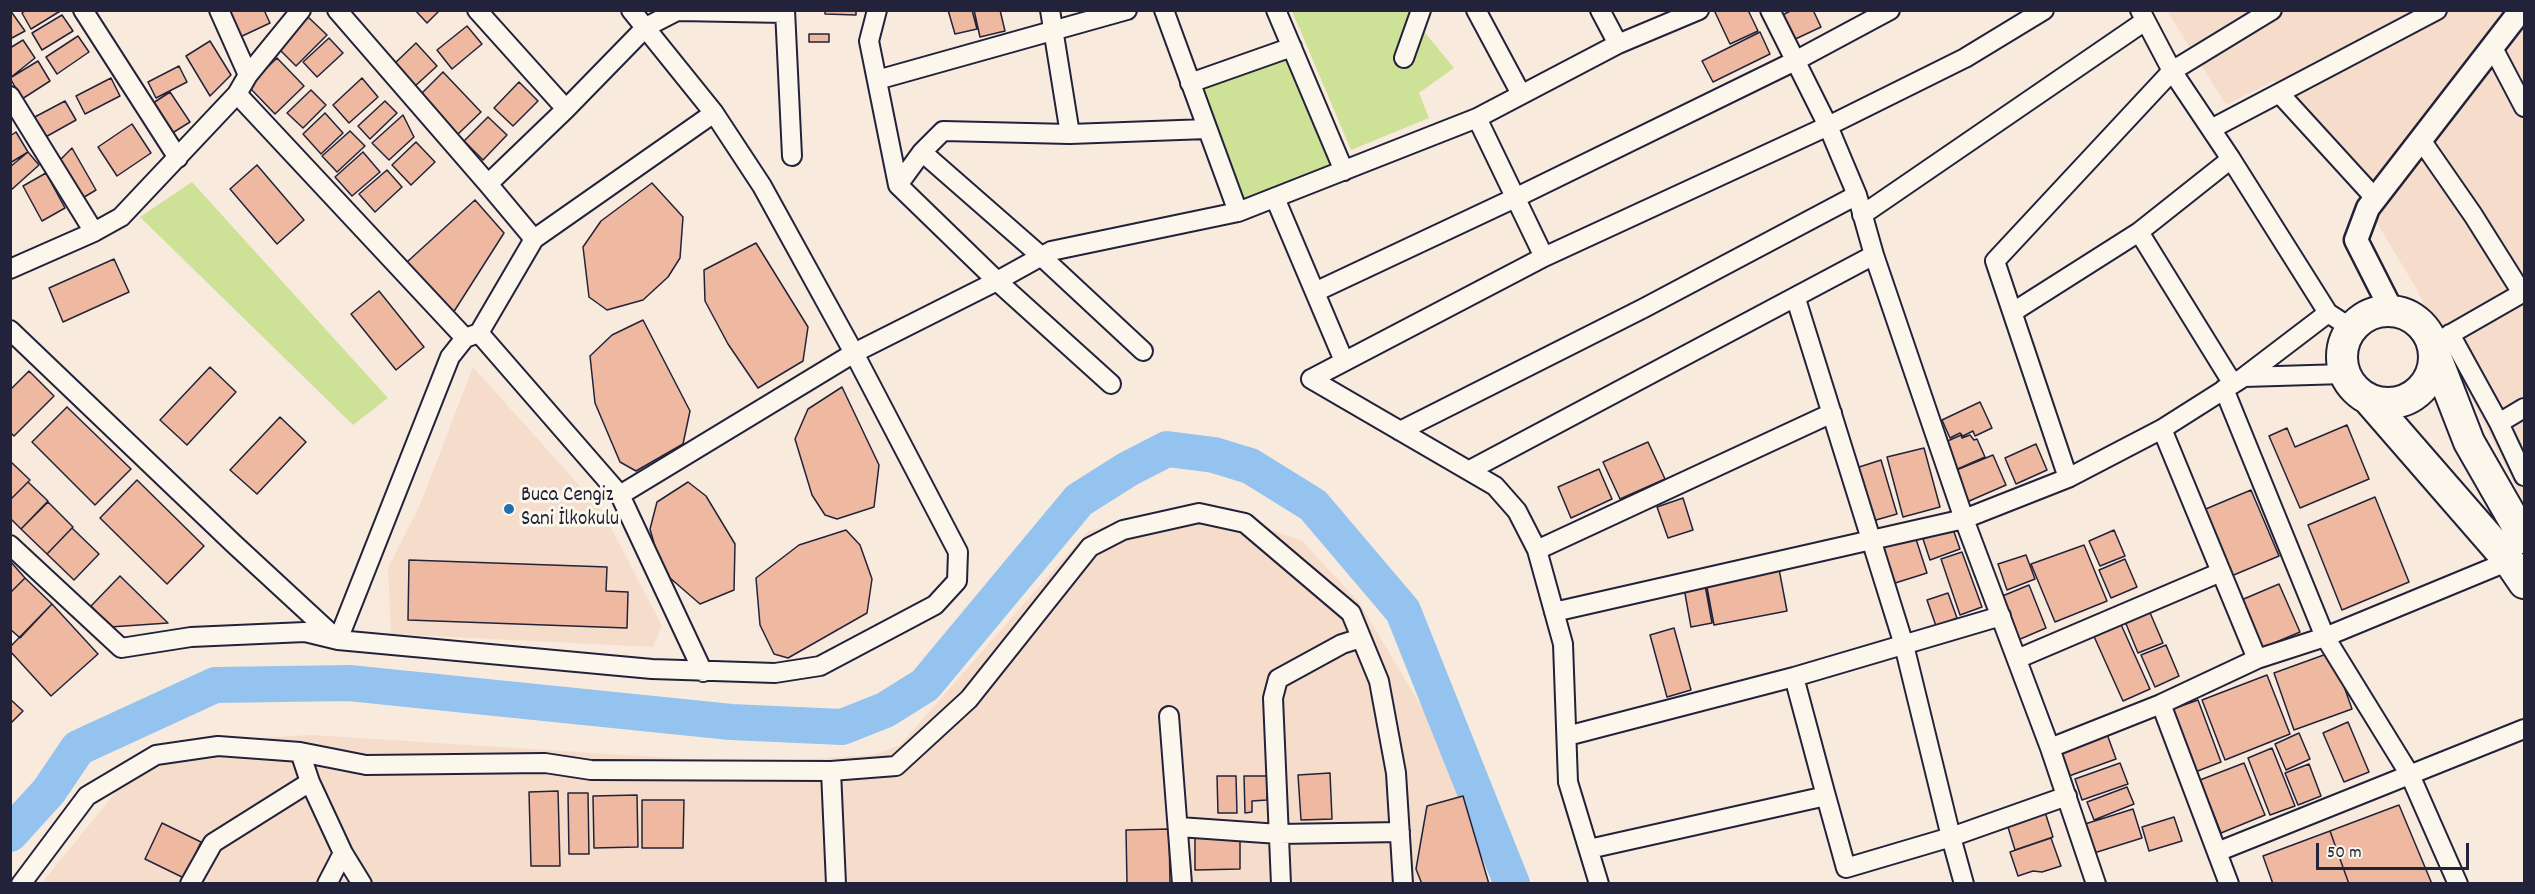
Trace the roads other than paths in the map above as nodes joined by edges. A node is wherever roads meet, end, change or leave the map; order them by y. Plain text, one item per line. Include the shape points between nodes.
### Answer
1 (83, 10) edge
2 (219, 10) edge
3 (301, 10) edge
4 (337, 10) edge
5 (477, 10) edge
6 (631, 10) edge
7 (877, 10) edge
8 (1050, 10) edge
9 (1126, 10) edge
10 (1164, 10) edge
11 (1276, 10) edge
12 (1421, 10) edge
13 (1476, 10) edge
14 (1600, 10) edge
15 (1699, 10) edge
16 (1770, 10) edge
17 (1890, 10) edge
18 (2044, 10) edge
19 (2272, 10) edge
20 (2437, 10) edge
21 (2521, 10) edge
22 (679, 11) edge
23 (785, 12) edge
24 (2142, 16) edge
25 (646, 27) junction
26 (1055, 31) junction
27 (1618, 44) junction
28 (1292, 47) junction
29 (2493, 48) junction
30 (1404, 57) dead end
31 (1795, 61) junction
32 (2172, 71) junction
33 (248, 75) junction
34 (877, 80) junction
35 (1190, 83) junction
36 (237, 94) junction
37 (1521, 94) junction
38 (2280, 94) junction
39 (10, 96) edge
40 (2524, 107) edge
41 (566, 109) junction
42 (714, 113) junction
43 (1477, 118) junction
44 (1828, 126) junction
45 (1207, 129) junction
46 (2211, 129) junction
47 (1070, 134) junction
48 (2421, 140) junction
49 (922, 152) junction
50 (792, 156) dead end
51 (178, 158) junction
52 (2231, 159) junction
53 (1344, 171) junction
54 (488, 184) junction
55 (898, 185) junction
56 (1857, 195) junction
57 (1275, 198) junction
58 (1515, 198) junction
59 (2375, 198) junction
60 (1238, 212) junction
61 (1862, 215) junction
62 (94, 232) junction
63 (2139, 232) junction
64 (534, 239) junction
65 (1874, 255) junction
66 (1042, 256) junction
67 (1544, 257) junction
68 (10, 269) edge
69 (998, 282) junction
70 (1315, 292) junction
71 (2523, 292) edge
72 (1796, 299) junction
73 (2392, 311) junction
74 (2013, 312) junction
75 (2340, 321) junction
76 (10, 330) edge
77 (472, 335) junction
78 (2439, 343) junction
79 (1143, 351) dead end
80 (854, 353) junction
81 (1344, 361) junction
82 (2344, 374) junction
83 (2234, 383) junction
84 (1111, 384) dead end
85 (2369, 400) junction
86 (2524, 408) edge
87 (1832, 413) junction
88 (2499, 423) junction
89 (2162, 429) junction
90 (1400, 431) junction
91 (1470, 470) junction
92 (2524, 476) edge
93 (2068, 478) junction
94 (620, 495) junction
95 (1964, 519) junction
96 (1872, 539) junction
97 (10, 545) edge
98 (1537, 550) junction
99 (2519, 561) edge
100 (2221, 572) junction
101 (1554, 612) junction
102 (2001, 616) junction
103 (2325, 637) junction
104 (1361, 638) junction
105 (339, 640) junction
106 (1904, 645) junction
107 (2017, 658) junction
108 (2257, 660) junction
109 (703, 672) junction
110 (1794, 677) junction
111 (2161, 705) junction
112 (1168, 716) dead end
113 (2524, 729) edge
114 (1567, 736) junction
115 (2050, 748) junction
116 (300, 752) junction
117 (831, 771) junction
118 (2410, 775) junction
119 (310, 782) junction
120 (1826, 796) junction
121 (2067, 796) junction
122 (1179, 827) junction
123 (1400, 832) junction
124 (1279, 834) junction
125 (1950, 837) junction
126 (1588, 849) junction
127 (2217, 852) junction
128 (343, 853) junction
129 (21, 884) edge
130 (190, 884) edge
131 (327, 884) edge
132 (362, 884) edge
133 (836, 884) edge
134 (1182, 884) edge
135 (1281, 884) edge
136 (1403, 884) edge
137 (1599, 884) edge
138 (1964, 884) edge
139 (2096, 884) edge
140 (2229, 884) edge
141 (2458, 884) edge

1 - 51 street
2 - 33 street
3 - 33 street
4 - 54 street
5 - 41 street
6 - 25 street
7 - 34 street via 869,41
8 - 26 street
9 - 26 street
10 - 35 street
11 - 28 street
12 - 30 street
13 - 37 street
14 - 27 street
15 - 27 street
16 - 31 street
17 - 31 street
18 - 44 street via 1965,58
19 - 32 street
20 - 38 street
21 - 29 street
22 - 23 street
22 - 25 street
23 - 50 street
24 - 32 street
24 - 61 street
25 - 41 street
25 - 42 street
26 - 34 street
26 - 47 street
27 - 37 street
28 - 35 street
28 - 53 street
29 - 40 street
29 - 48 street
31 - 44 street
31 - 58 street
32 - 46 street
32 - 74 street via 1995,261
33 - 36 street
34 - 55 street
35 - 45 street
36 - 51 street
36 - 77 street
37 - 43 street
38 - 46 street
38 - 59 street
39 - 62 street
41 - 54 street
42 - 64 street
42 - 80 street via 762,186
43 - 53 street
43 - 58 street
44 - 56 street
44 - 67 street
45 - 47 street
45 - 60 street
46 - 52 street
47 - 49 street via 943,131
48 - 59 street
48 - 71 street
49 - 55 street
49 - 66 street
51 - 62 street via 121,217
52 - 63 street
52 - 75 street
53 - 57 street
54 - 64 street
55 - 69 street
56 - 61 street
56 - 90 street
57 - 60 street
57 - 70 street
58 - 67 street
58 - 70 street
59 - 73 street via 2356,240
60 - 66 street
61 - 65 street
62 - 68 street
63 - 74 street
63 - 83 street
64 - 77 street
65 - 72 street
65 - 95 street
66 - 69 street
66 - 79 street
67 - 81 street
69 - 80 street
69 - 84 street
70 - 81 street
71 - 78 street
72 - 87 street
72 - 91 street
73 - 75 main road
73 - 78 main road via 2417,321
74 - 93 street
75 - 82 main road
75 - 83 street
76 - 105 street
77 - 94 street
77 - 105 street via 450,357
78 - 85 main road via 2427,383 2416,395 2385,404
78 - 88 street
78 - 99 main road via 2469,442 2517,529
80 - 94 street
80 - 109 street via 958,552 957,581 935,605 820,666 774,673
81 - 90 street via 1311,379
82 - 83 street
82 - 85 main road via 2354,390
83 - 89 street
83 - 103 street
85 - 99 main road
86 - 88 street
87 - 96 street
87 - 98 street
88 - 92 street
89 - 93 street
89 - 100 street
90 - 91 street
91 - 98 street via 1496,486 1517,511
93 - 95 street
94 - 109 street
95 - 96 street
95 - 102 street
96 - 101 street
96 - 106 street
97 - 105 street via 120,648 191,637 305,632
98 - 101 street
99 - 103 street
100 - 107 street
100 - 108 street
101 - 114 street via 1563,644
102 - 106 street
102 - 107 street
103 - 108 street
103 - 118 street
104 - 117 street via 1351,612 1245,523 1199,513 1123,530 1090,547 969,699 896,766
104 - 123 street via 1379,681 1396,773
104 - 124 street via 1342,644 1278,679 1273,698
105 - 109 street
106 - 110 street
106 - 125 street
107 - 115 street
108 - 111 street
110 - 114 street
110 - 120 street
111 - 115 street
111 - 127 street
112 - 122 street
113 - 118 street
114 - 126 street via 1568,782
115 - 121 street
116 - 117 street via 366,765 545,763 591,770
116 - 119 street
116 - 129 street via 218,746 156,755 87,796
117 - 133 street
118 - 127 street
118 - 141 street
119 - 128 street
119 - 130 street via 213,843
120 - 125 street via 1846,868
120 - 126 street
121 - 125 street
121 - 139 street
122 - 124 street
122 - 134 street
123 - 124 street
123 - 136 street
124 - 135 street
125 - 138 street
126 - 137 street
127 - 140 street
128 - 131 street
128 - 132 street

